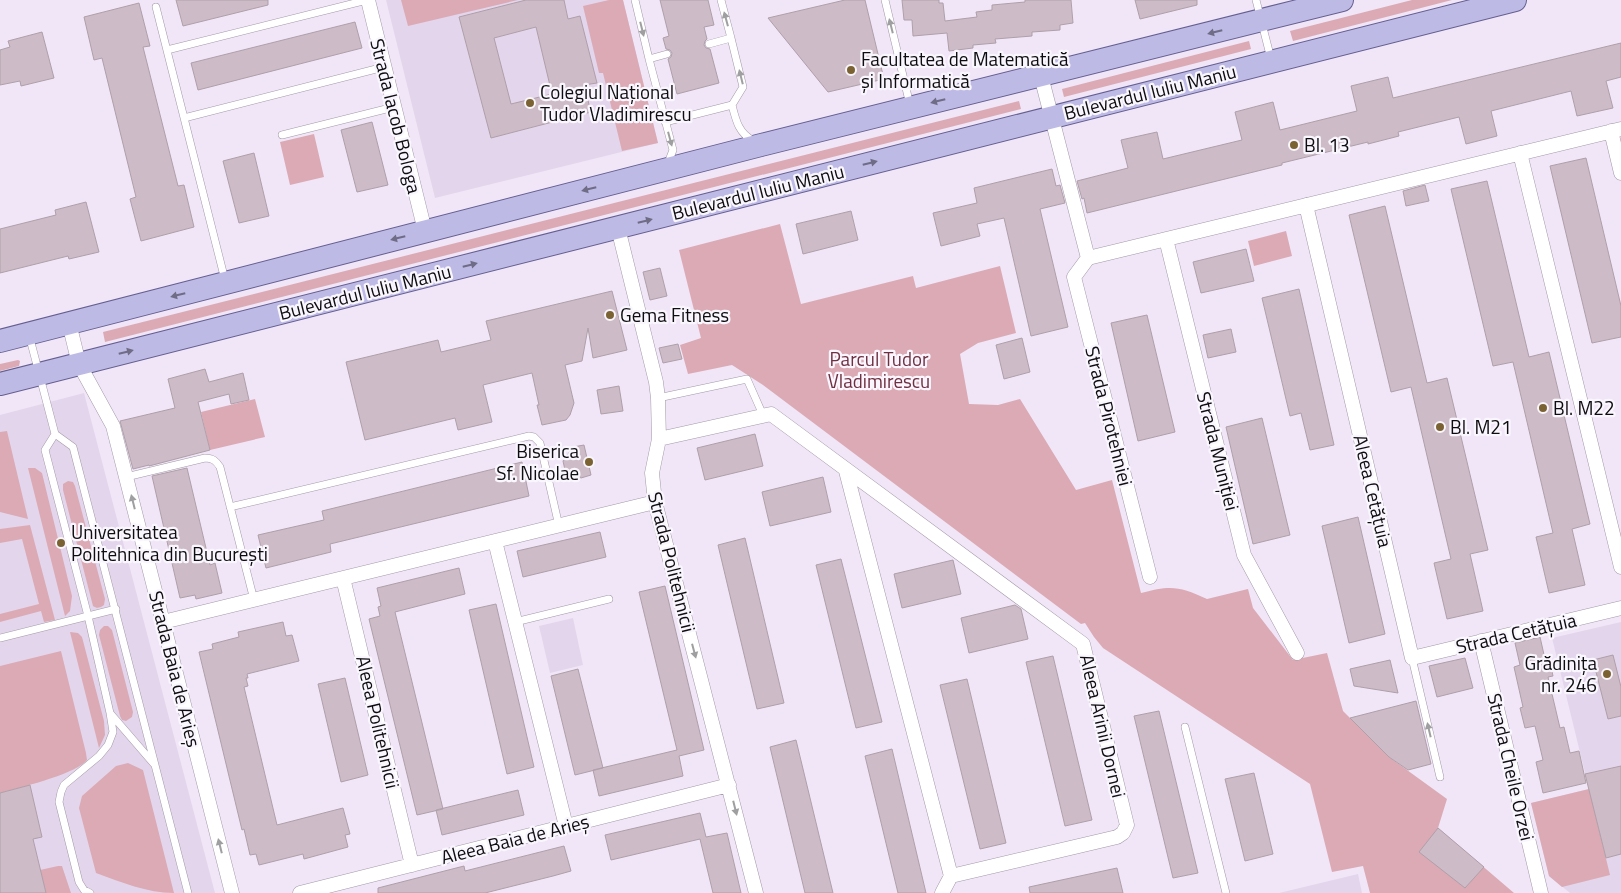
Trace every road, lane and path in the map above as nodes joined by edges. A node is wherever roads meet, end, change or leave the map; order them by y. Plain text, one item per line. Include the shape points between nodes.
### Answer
1 (368, 0) edge
2 (635, 0) edge
3 (721, 0) edge
4 (885, 0) edge
5 (1342, 0) edge
6 (1515, 0) edge
7 (156, 7) dead end
8 (1259, 10) edge
9 (731, 38) junction
10 (709, 44) dead end
11 (167, 50) junction
12 (667, 54) dead end
13 (649, 59) junction
14 (1272, 62) junction
15 (384, 67) junction
16 (1041, 76) junction
17 (732, 105) junction
18 (394, 107) junction
19 (910, 108) junction
20 (1052, 117) junction
21 (184, 118) junction
22 (665, 122) junction
23 (1616, 130) edge
24 (282, 135) dead end
25 (761, 145) junction
26 (1520, 153) junction
27 (660, 171) junction
28 (1621, 173) edge
29 (1306, 205) junction
30 (618, 228) junction
31 (425, 231) junction
32 (1166, 239) junction
33 (1088, 258) junction
34 (225, 283) junction
35 (69, 323) junction
36 (28, 334) junction
37 (0, 340) edge
38 (79, 364) junction
39 (39, 374) junction
40 (0, 384) edge
41 (658, 398) junction
42 (763, 415) junction
43 (55, 434) junction
44 (659, 440) junction
45 (846, 471) junction
46 (126, 477) junction
47 (655, 502) junction
48 (230, 507) junction
49 (559, 526) junction
50 (495, 541) junction
51 (1621, 566) edge
52 (1150, 577) dead end
53 (343, 578) junction
54 (609, 599) dead end
55 (254, 600) junction
56 (1621, 608) edge
57 (116, 609) junction
58 (88, 616) junction
59 (163, 622) junction
60 (515, 622) junction
61 (0, 638) edge
62 (1481, 641) junction
63 (1297, 653) dead end
64 (1412, 658) junction
65 (110, 713) junction
66 (1185, 727) dead end
67 (155, 766) junction
68 (1440, 778) dead end
69 (729, 785) junction
70 (566, 826) junction
71 (412, 865) junction
72 (950, 876) junction
73 (90, 893) edge
74 (188, 893) edge
75 (232, 893) edge
76 (300, 893) edge
77 (756, 893) edge
78 (942, 893) edge
79 (1226, 893) edge
80 (1542, 893) edge

1 - 11 lane
1 - 15 street, Strada Iacob Bologa
2 -> 13 lane
9 -> 3 lane
19 -> 4 lane
5 - 8 main road
6 - 14 main road, Bulevardul Iuliu Maniu
7 - 11 lane
8 - 14 lane
8 -> 16 main road
9 - 10 lane
17 -> 9 lane via 743,87
11 - 21 lane
12 - 13 lane
13 - 22 lane
14 - 20 main road, Bulevardul Iuliu Maniu
15 - 18 street, Strada Iacob Bologa
15 - 21 lane
16 -> 19 main road
16 - 20 street
17 - 22 lane
17 - 25 lane via 737,125 747,138
18 - 24 lane
18 - 31 street, Strada Iacob Bologa
19 - 25 main road
30 -> 20 main road, Bulevardul Iuliu Maniu
20 - 33 street
21 - 34 lane
22 -> 27 lane via 673,150
23 - 26 street
23 - 28 street
25 - 27 main road
26 - 29 street
26 - 51 street
27 -> 31 main road
29 - 32 street
29 - 64 street, Aleea Cetățuia
38 -> 30 main road, Bulevardul Iuliu Maniu
30 - 41 street, Strada Politehnicii
31 -> 34 main road
32 - 33 street
32 - 63 street, Strada Muniției via 1244,555
33 - 52 street, Strada Pirotehniei via 1074,277
34 -> 35 main road
35 - 36 main road
35 - 38 street, Strada Baia de Arieș
36 - 37 main road
36 - 39 lane
38 - 39 main road, Bulevardul Iuliu Maniu
38 - 46 street, Strada Baia de Arieș via 112,426
39 - 40 main road, Bulevardul Iuliu Maniu
39 - 43 lane
41 - 42 lane via 747,379
41 - 44 street, Strada Politehnicii
42 - 44 street
42 - 45 street, Aleea Arinii Dornei via 771,414
43 - 57 lane via 73,447
43 - 58 lane via 45,450
44 - 47 street, Strada Politehnicii via 652,473
45 - 72 street
45 - 72 street, Aleea Arinii Dornei via 1083,644 1127,826 1123,833
46 - 48 lane via 212,458 220,467
59 -> 46 street, Strada Baia de Arieș
47 - 49 street
47 -> 69 street, Strada Politehnicii
48 - 49 lane via 529,436 540,443
48 - 55 lane
49 - 50 street
50 - 53 street
50 - 60 street
53 - 55 street
53 - 71 street, Aleea Politehnicii
54 - 60 lane
55 - 59 street
56 - 62 street, Strada Cetățuia
57 - 58 lane
57 - 67 lane
58 - 61 lane
58 - 65 lane
75 -> 59 street, Strada Baia de Arieș
60 - 70 street
62 - 64 street, Strada Cetățuia
62 - 80 street, Strada Cheile Orzei
68 -> 64 lane, Aleea Cetățuia
65 - 67 lane
65 - 73 lane via 113,732 108,745 64,785 60,797 79,882
66 - 79 lane
67 - 74 lane
69 - 70 street, Aleea Baia de Arieș
69 -> 77 street, Strada Politehnicii
70 - 71 street, Aleea Baia de Arieș
71 - 76 street, Aleea Baia de Arieș
72 - 78 street

